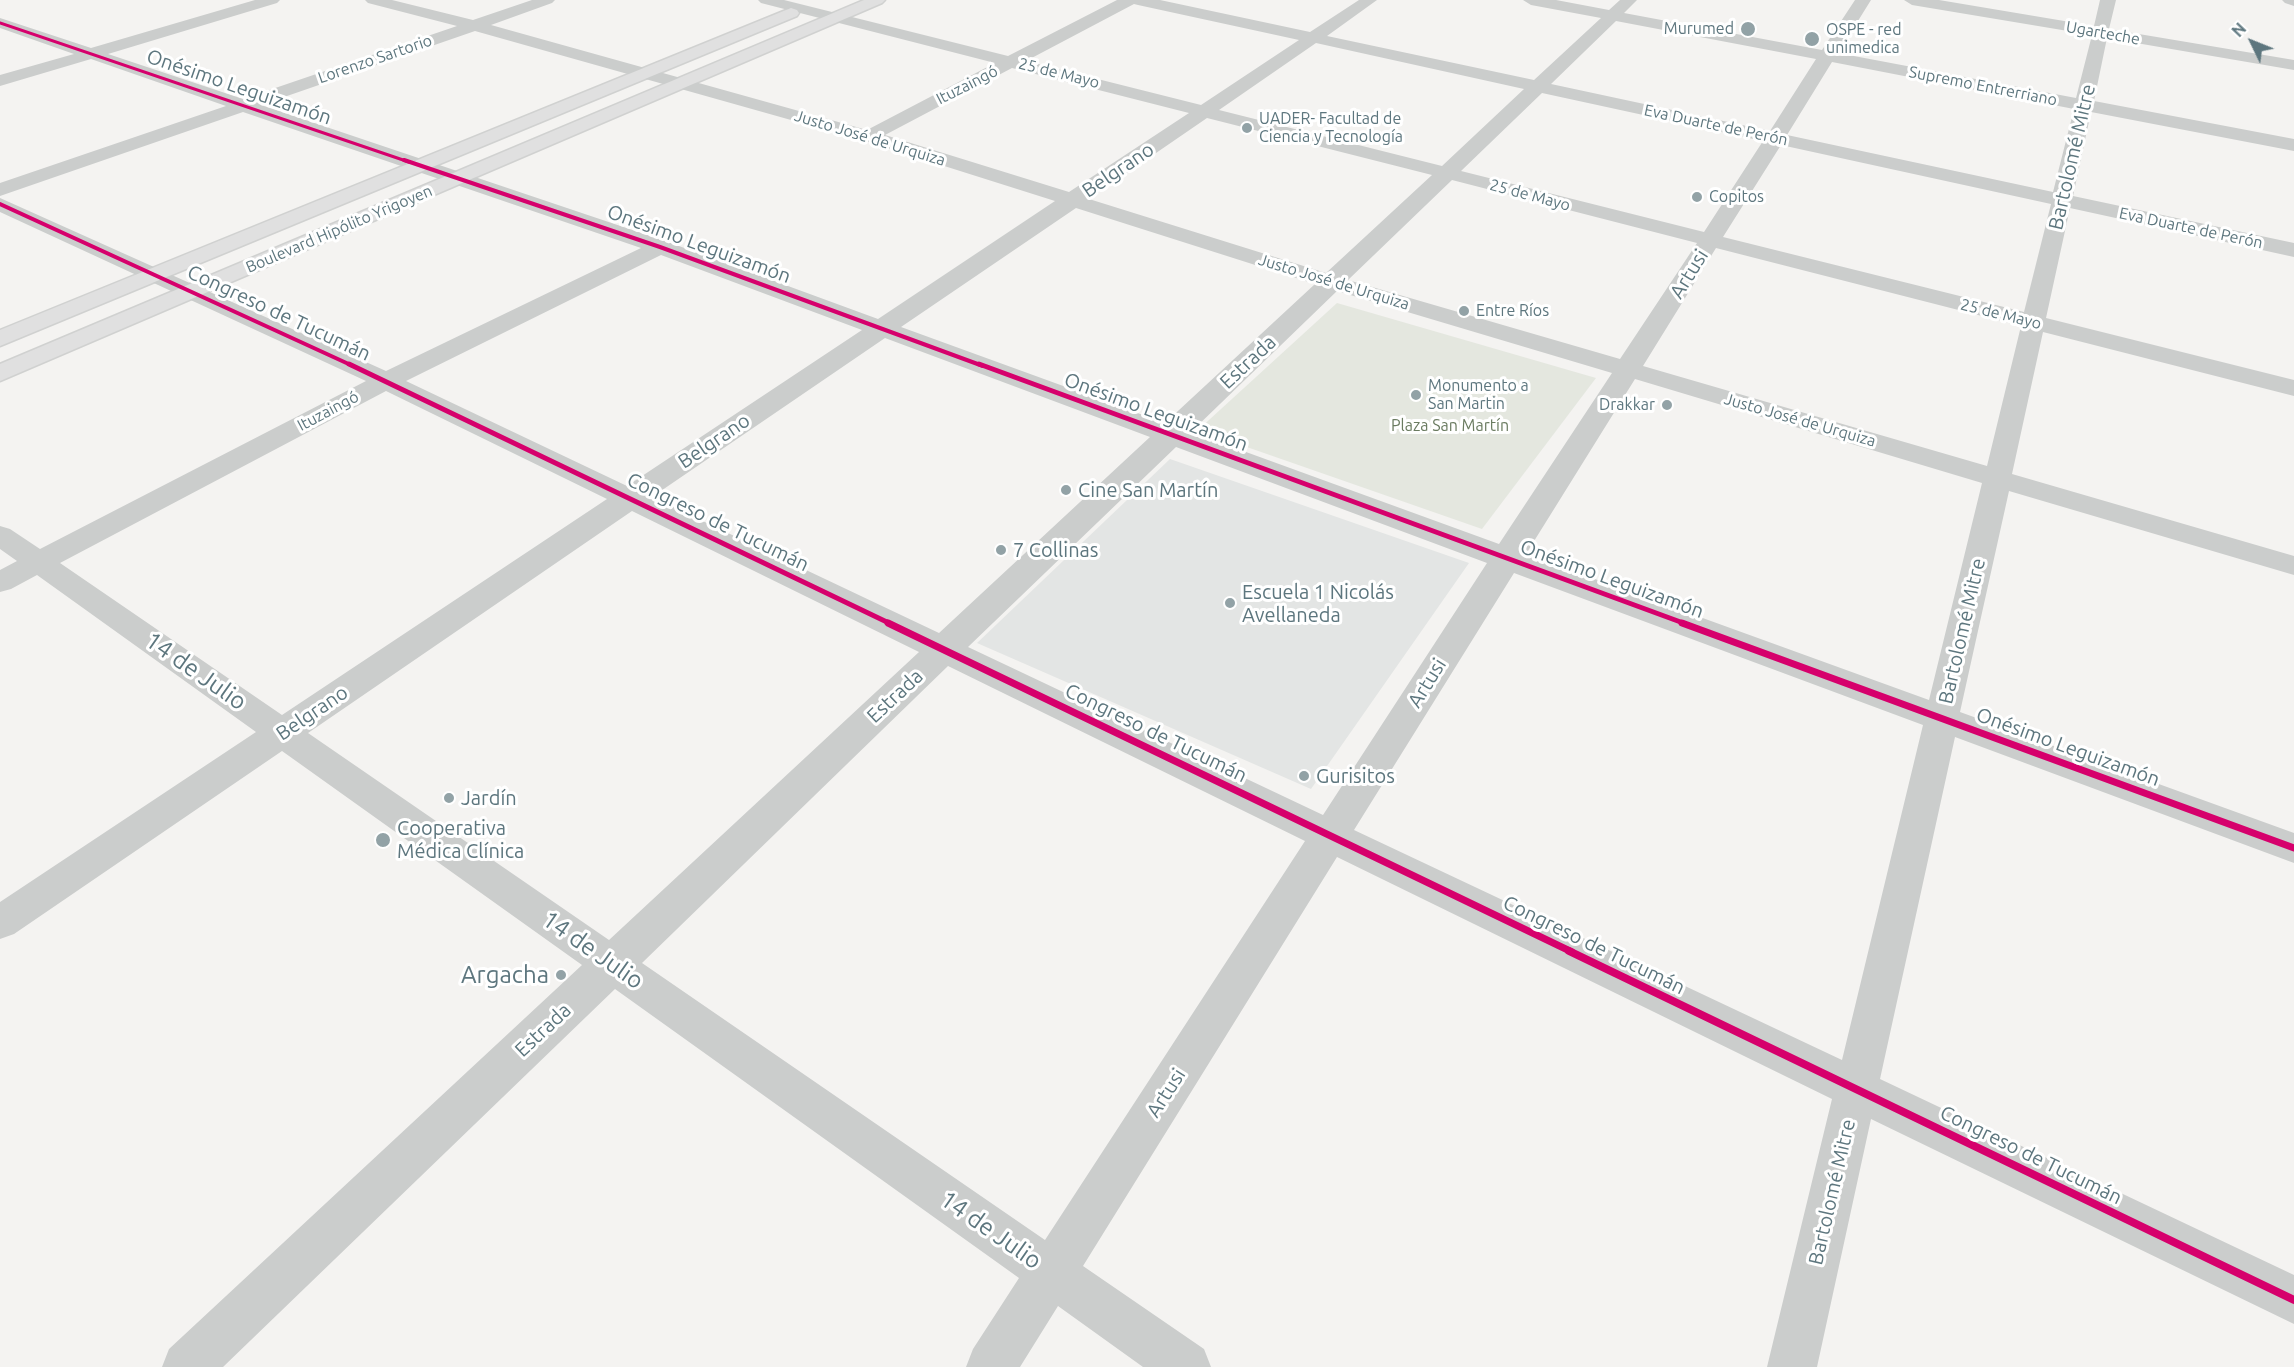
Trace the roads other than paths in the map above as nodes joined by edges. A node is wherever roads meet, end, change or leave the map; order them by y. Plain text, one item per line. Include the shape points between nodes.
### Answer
1 (272, 0) edge
2 (373, 0) edge
3 (547, 0) edge
4 (766, 0) edge
5 (823, 0) edge
6 (877, 0) edge
7 (1129, 0) edge
8 (1138, 0) edge
9 (1369, 0) edge
10 (1531, 0) edge
11 (1863, 0) edge
12 (1912, 0) edge
13 (2108, 0) edge
14 (1621, 8) edge
15 (802, 9) junction
16 (837, 17) junction
17 (0, 23) edge
18 (473, 25) junction
19 (2100, 32) junction
20 (1312, 38) junction
21 (91, 54) junction
22 (1827, 57) junction
23 (1012, 62) junction
24 (2294, 65) edge
25 (643, 72) junction
26 (0, 81) edge
27 (683, 84) junction
28 (1538, 86) junction
29 (243, 105) junction
30 (2084, 105) junction
31 (1206, 110) junction
32 (869, 136) junction
33 (1775, 138) junction
34 (2294, 145) edge
35 (421, 166) junction
36 (1447, 173) junction
37 (458, 178) junction
38 (0, 190) edge
39 (2062, 200) junction
40 (1072, 201) junction
41 (0, 204) edge
42 (1709, 241) junction
43 (660, 247) junction
44 (2294, 250) edge
45 (156, 275) junction
46 (1332, 282) junction
47 (191, 292) junction
48 (2033, 322) junction
49 (882, 329) junction
50 (0, 339) edge
51 (1628, 369) junction
52 (0, 373) edge
53 (386, 381) junction
54 (2294, 388) edge
55 (1170, 435) junction
56 (1998, 479) junction
57 (629, 498) junction
58 (0, 535) edge
59 (1507, 558) junction
60 (41, 562) junction
61 (2294, 566) edge
62 (0, 582) edge
63 (944, 649) junction
64 (1942, 718) junction
65 (284, 733) junction
66 (1330, 836) junction
67 (2294, 848) edge
68 (0, 923) edge
69 (613, 964) junction
70 (1856, 1090) junction
71 (1051, 1272) junction
72 (2294, 1300) edge
73 (187, 1367) edge
74 (991, 1367) edge
75 (1186, 1367) edge
76 (1792, 1367) edge

1 - 21 street
2 - 18 street, Justo José de Urquiza
3 - 18 street, Lorenzo Sartorio
4 - 15 street, 25 de Mayo
5 - 15 main road, Boulevard Hipólito Yrigoyen
6 - 16 main road, Boulevard Hipólito Yrigoyen
7 - 23 street, Ituzaingó
8 - 20 street, Eva Duarte de Perón
9 - 20 street, Belgrano
10 - 14 street, Supremo Entrerriano
11 - 22 street, Artusi
12 - 19 street, Ugarteche
13 - 19 street, Bartolomé Mitre
14 - 22 street, Supremo Entrerriano
14 - 28 street, Estrada
15 - 16 street, 25 de Mayo
15 - 25 main road, Boulevard Hipólito Yrigoyen
16 - 23 street, 25 de Mayo
16 - 27 main road, Boulevard Hipólito Yrigoyen
17 - 21 street, Onésimo Leguizamón
18 - 25 street, Justo José de Urquiza
18 - 29 street, Lorenzo Sartorio
19 - 24 street, Ugarteche
19 - 30 street, Bartolomé Mitre
20 - 28 street, Eva Duarte de Perón
20 - 31 street, Belgrano
21 - 26 street
21 - 29 street, Onésimo Leguizamón
22 - 30 street, Supremo Entrerriano
22 - 33 street, Artusi
23 - 31 street, 25 de Mayo
23 - 32 street, Ituzaingó
25 - 27 street, Justo José de Urquiza
25 - 35 main road, Boulevard Hipólito Yrigoyen
27 - 32 street, Justo José de Urquiza
27 - 37 main road, Boulevard Hipólito Yrigoyen
28 - 33 street, Eva Duarte de Perón
28 - 36 street, Estrada
29 - 35 street, Onésimo Leguizamón
29 - 38 street, Lorenzo Sartorio
30 - 34 street, Supremo Entrerriano
30 - 39 street, Bartolomé Mitre
31 - 36 street, 25 de Mayo
31 - 40 street, Belgrano
32 - 40 street, Justo José de Urquiza
33 - 39 street, Eva Duarte de Perón
33 - 42 street, Artusi
35 - 37 street, Onésimo Leguizamón
35 - 45 main road, Boulevard Hipólito Yrigoyen
36 - 42 street, 25 de Mayo
36 - 46 street, Estrada
37 - 43 street, Onésimo Leguizamón
37 - 47 main road, Boulevard Hipólito Yrigoyen
39 - 44 street, Eva Duarte de Perón
39 - 48 street, Bartolomé Mitre
40 - 46 street, Justo José de Urquiza
40 - 49 street, Belgrano
41 - 45 street, Congreso de Tucumán
42 - 48 street, 25 de Mayo
42 - 51 street, Artusi
43 - 49 street, Onésimo Leguizamón
43 - 53 street, Ituzaingó
45 - 47 street, Congreso de Tucumán
45 - 50 main road, Boulevard Hipólito Yrigoyen
46 - 51 street, Justo José de Urquiza
46 - 55 street, Estrada
47 - 52 main road, Boulevard Hipólito Yrigoyen
47 - 53 street, Congreso de Tucumán
48 - 54 street, 25 de Mayo
48 - 56 street, Bartolomé Mitre
49 - 55 street, Onésimo Leguizamón
49 - 57 street, Belgrano
51 - 56 street, Justo José de Urquiza
51 - 59 street, Artusi
53 - 57 street, Congreso de Tucumán
53 - 60 street, Ituzaingó
55 - 59 street, Onésimo Leguizamón
55 - 63 street, Estrada
56 - 61 street, Justo José de Urquiza
56 - 64 street, Bartolomé Mitre
57 - 63 street, Congreso de Tucumán
57 - 65 street, Belgrano
58 - 60 street, 14 de Julio
59 - 64 street, Onésimo Leguizamón
59 - 66 street, Artusi
60 - 62 street, Ituzaingó
60 - 65 street, 14 de Julio
63 - 66 street, Congreso de Tucumán
63 - 69 street, Estrada
64 - 67 street, Onésimo Leguizamón
64 - 70 street, Bartolomé Mitre
65 - 68 street, Belgrano
65 - 69 street, 14 de Julio
66 - 70 street, Congreso de Tucumán
66 - 71 street, Artusi
69 - 71 street, 14 de Julio
69 - 73 street, Estrada
70 - 72 street, Congreso de Tucumán
70 - 76 street, Bartolomé Mitre
71 - 74 street, Artusi
71 - 75 street, 14 de Julio

